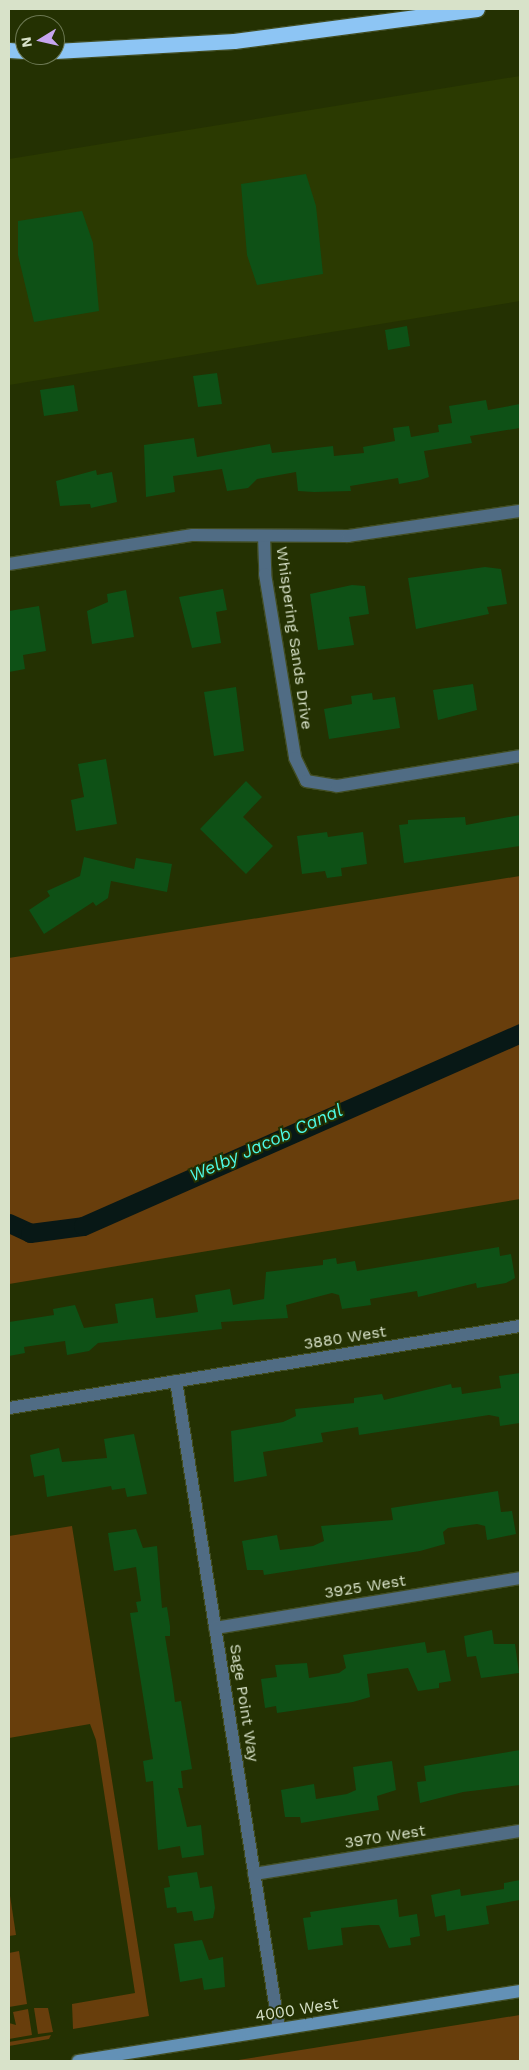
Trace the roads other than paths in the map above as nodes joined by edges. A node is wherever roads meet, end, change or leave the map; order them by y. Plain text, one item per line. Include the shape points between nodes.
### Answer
1 (477, 9) edge
2 (65, 49) edge
3 (520, 511) edge
4 (264, 536) junction
5 (9, 564) edge
6 (520, 756) edge
7 (520, 1326) edge
8 (176, 1381) junction
9 (9, 1408) edge
10 (520, 1578) edge
11 (215, 1628) junction
12 (520, 1831) edge
13 (254, 1874) junction
14 (520, 1991) edge
15 (279, 2029) junction
16 (78, 2061) edge

1 - 2 highway via 234,41
3 - 4 street via 383,533
4 - 5 street, Whispering Sands Drive via 193,535
4 - 6 street, Whispering Sands Drive via 266,574 295,758 306,781 336,786
7 - 8 street, 3880 West
8 - 9 street, 3880 West
8 - 11 street, Sage Point Way
10 - 11 street, 3925 West
11 - 13 street, Sage Point Way
12 - 13 street, 3970 West
13 - 15 street, Sage Point Way
14 - 15 main road, 4000 West
15 - 16 main road, 4000 West

